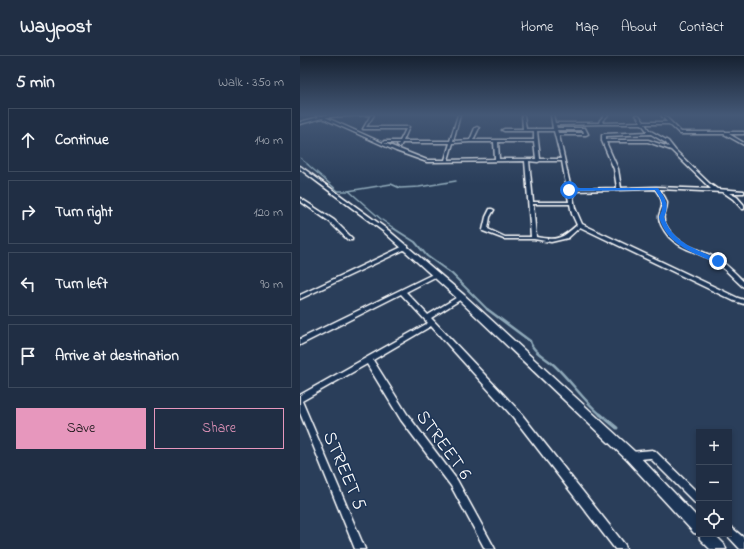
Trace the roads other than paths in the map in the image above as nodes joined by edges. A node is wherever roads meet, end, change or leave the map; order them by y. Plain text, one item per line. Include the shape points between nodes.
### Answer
1 (372, 138) edge
2 (403, 138) edge
3 (451, 138) edge
4 (473, 138) edge
5 (535, 138) edge
6 (557, 138) edge
7 (603, 138) edge
8 (660, 138) edge
9 (733, 138) edge
10 (536, 141) junction
11 (604, 141) junction
12 (381, 142) junction
13 (401, 142) junction
14 (450, 142) junction
15 (471, 142) junction
16 (496, 142) junction
17 (744, 144) edge
18 (672, 149) junction
19 (397, 150) junction
20 (497, 160) junction
21 (562, 160) junction
22 (446, 161) junction
23 (527, 161) junction
24 (538, 161) junction
25 (300, 167) edge
26 (656, 188) junction
27 (620, 189) junction
28 (569, 190) junction
29 (716, 190) junction
30 (722, 191) junction
31 (744, 192) edge
32 (300, 199) edge
33 (531, 203) junction
34 (571, 203) junction
35 (744, 208) edge
36 (492, 210) dead end
37 (580, 225) junction
38 (534, 238) junction
39 (350, 240) dead end
40 (406, 248) junction
41 (435, 275) junction
42 (744, 285) edge
43 (402, 291) junction
44 (300, 297) edge
45 (461, 297) junction
46 (744, 302) edge
47 (429, 320) junction
48 (300, 342) edge
49 (369, 360) junction
50 (300, 399) edge
51 (300, 404) edge
52 (631, 456) junction
53 (696, 498) edge
54 (696, 525) edge
55 (732, 533) edge
56 (708, 537) edge
57 (744, 546) edge
58 (360, 549) edge
59 (490, 549) edge
60 (621, 549) edge
61 (719, 549) edge

1 - 12 street
2 - 13 street
3 - 14 street
4 - 15 street
5 - 10 street
6 - 21 street
7 - 11 street
8 - 18 street
9 - 17 street
10 - 16 street
10 - 24 street
11 - 18 street via 648,141
11 - 27 street via 616,169
12 - 13 street
12 - 19 street
13 - 14 street
13 - 19 street
14 - 15 street
14 - 22 street
15 - 16 street
16 - 20 street
18 - 29 street via 700,178
19 - 22 street via 424,160
20 - 22 street
20 - 23 street
21 - 24 street
21 - 28 street
23 - 24 street
23 - 33 street
25 - 40 street
26 - 27 street
26 - 29 street
26 - 42 street via 664,201 665,210 662,217 665,229 683,246 722,263
27 - 28 street
28 - 34 street
29 - 30 street
30 - 31 street
30 - 35 street via 735,198
32 - 39 street via 332,221
33 - 34 street
33 - 38 street
34 - 37 street
36 - 38 street via 486,231 504,238
37 - 38 street via 562,239 551,242
37 - 46 street
40 - 41 street
40 - 44 street
41 - 43 street
41 - 45 street
43 - 47 street
43 - 48 street
45 - 47 street
45 - 52 street
47 - 49 street
47 - 60 street via 516,414
49 - 50 street
49 - 59 street, STREET 6 via 404,417 454,483
51 - 58 street, STREET 5
52 - 53 street via 652,454
52 - 54 street
55 - 57 street
56 - 61 street

